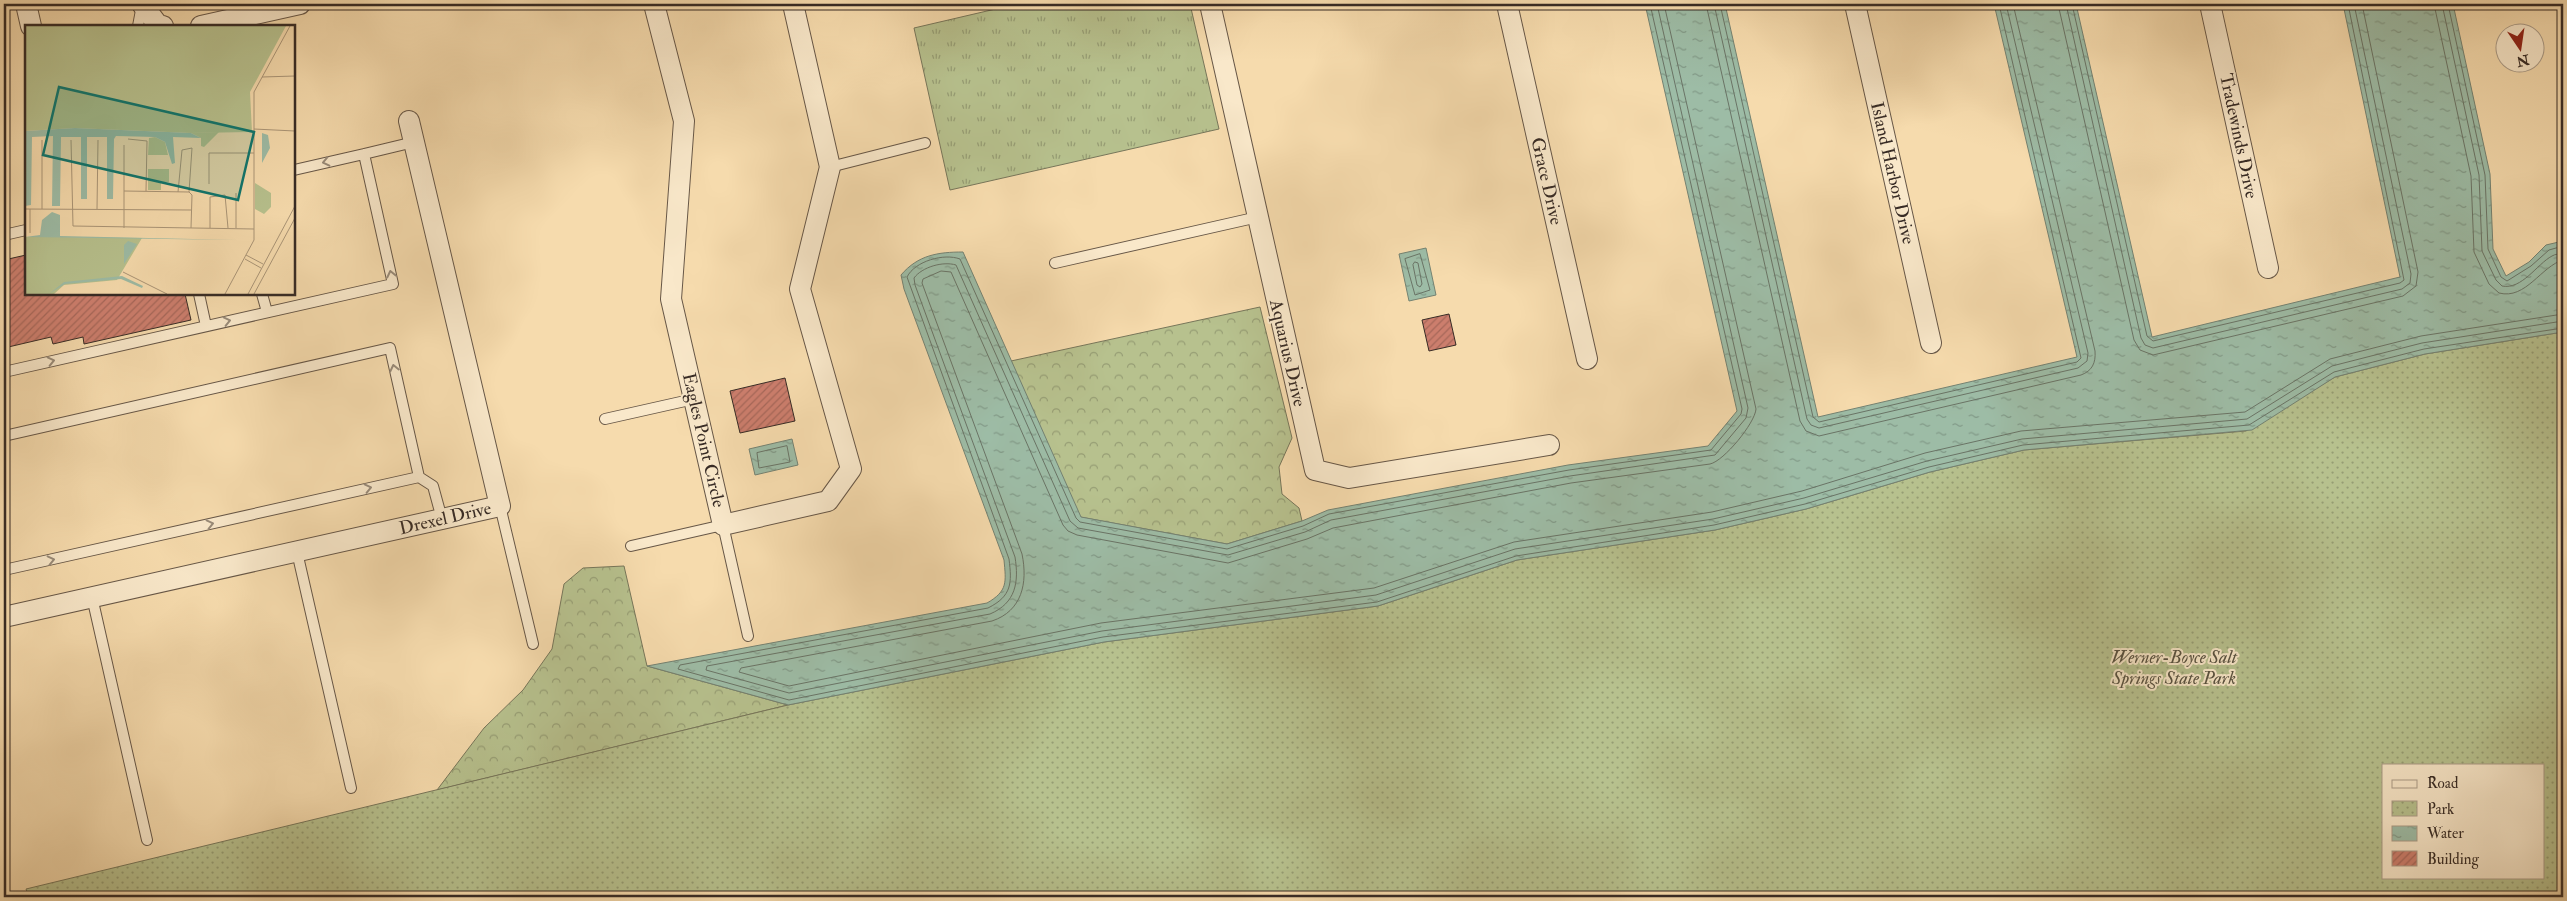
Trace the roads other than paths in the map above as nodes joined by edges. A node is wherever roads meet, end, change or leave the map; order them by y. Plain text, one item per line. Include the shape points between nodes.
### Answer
1 (26, 4) edge
2 (142, 4) edge
3 (300, 4) edge
4 (654, 4) edge
5 (793, 4) edge
6 (1210, 4) edge
7 (1507, 4) edge
8 (1855, 4) edge
9 (2210, 4) edge
10 (31, 25) edge
11 (152, 25) edge
12 (206, 25) edge
13 (409, 121) dead end
14 (414, 142) junction
15 (925, 143) dead end
16 (364, 154) junction
17 (830, 167) junction
18 (295, 170) edge
19 (1258, 217) junction
20 (25, 230) edge
21 (4, 235) edge
22 (1055, 263) dead end
23 (2268, 268) dead end
24 (199, 295) edge
25 (262, 295) edge
26 (266, 312) junction
27 (206, 326) junction
28 (1931, 343) dead end
29 (1587, 358) dead end
30 (4, 372) edge
31 (694, 399) junction
32 (605, 419) dead end
33 (4, 436) edge
34 (1549, 445) dead end
35 (419, 476) junction
36 (500, 506) junction
37 (442, 519) junction
38 (723, 525) junction
39 (630, 546) dead end
40 (297, 552) junction
41 (4, 570) edge
42 (92, 597) junction
43 (4, 617) edge
44 (748, 636) dead end
45 (533, 644) dead end
46 (351, 788) dead end
47 (147, 840) dead end

1 - 10 street
2 - 11 street
3 - 12 street
4 - 31 street, Eagles Point Circle via 684,121 671,299
5 - 17 street, Eagles Point Circle
6 - 19 street, Aquarius Drive
7 - 29 street, Grace Drive
8 - 28 street, Island Harbor Drive
9 - 23 street, Tradewinds Drive
13 - 14 street, Drexel Drive
14 - 16 lane
14 - 36 street, Drexel Drive
15 - 17 lane
16 -> 18 lane
26 -> 16 lane via 393,284
17 - 38 street, Eagles Point Circle via 800,289 851,469 828,501
19 - 22 lane
19 - 34 street, Aquarius Drive via 1315,470 1349,478
20 - 21 lane
24 - 27 lane
25 - 26 lane
27 -> 26 lane
30 -> 27 lane
31 - 32 lane
31 - 38 street, Eagles Point Circle
35 -> 33 lane via 390,348
35 - 37 lane via 433,486
41 -> 35 lane
36 - 37 street, Drexel Drive
36 - 45 lane
37 - 40 street, Drexel Drive
38 - 39 lane
38 - 44 lane
40 - 42 street, Drexel Drive
40 - 46 lane
42 - 43 street, Drexel Drive
42 - 47 lane

